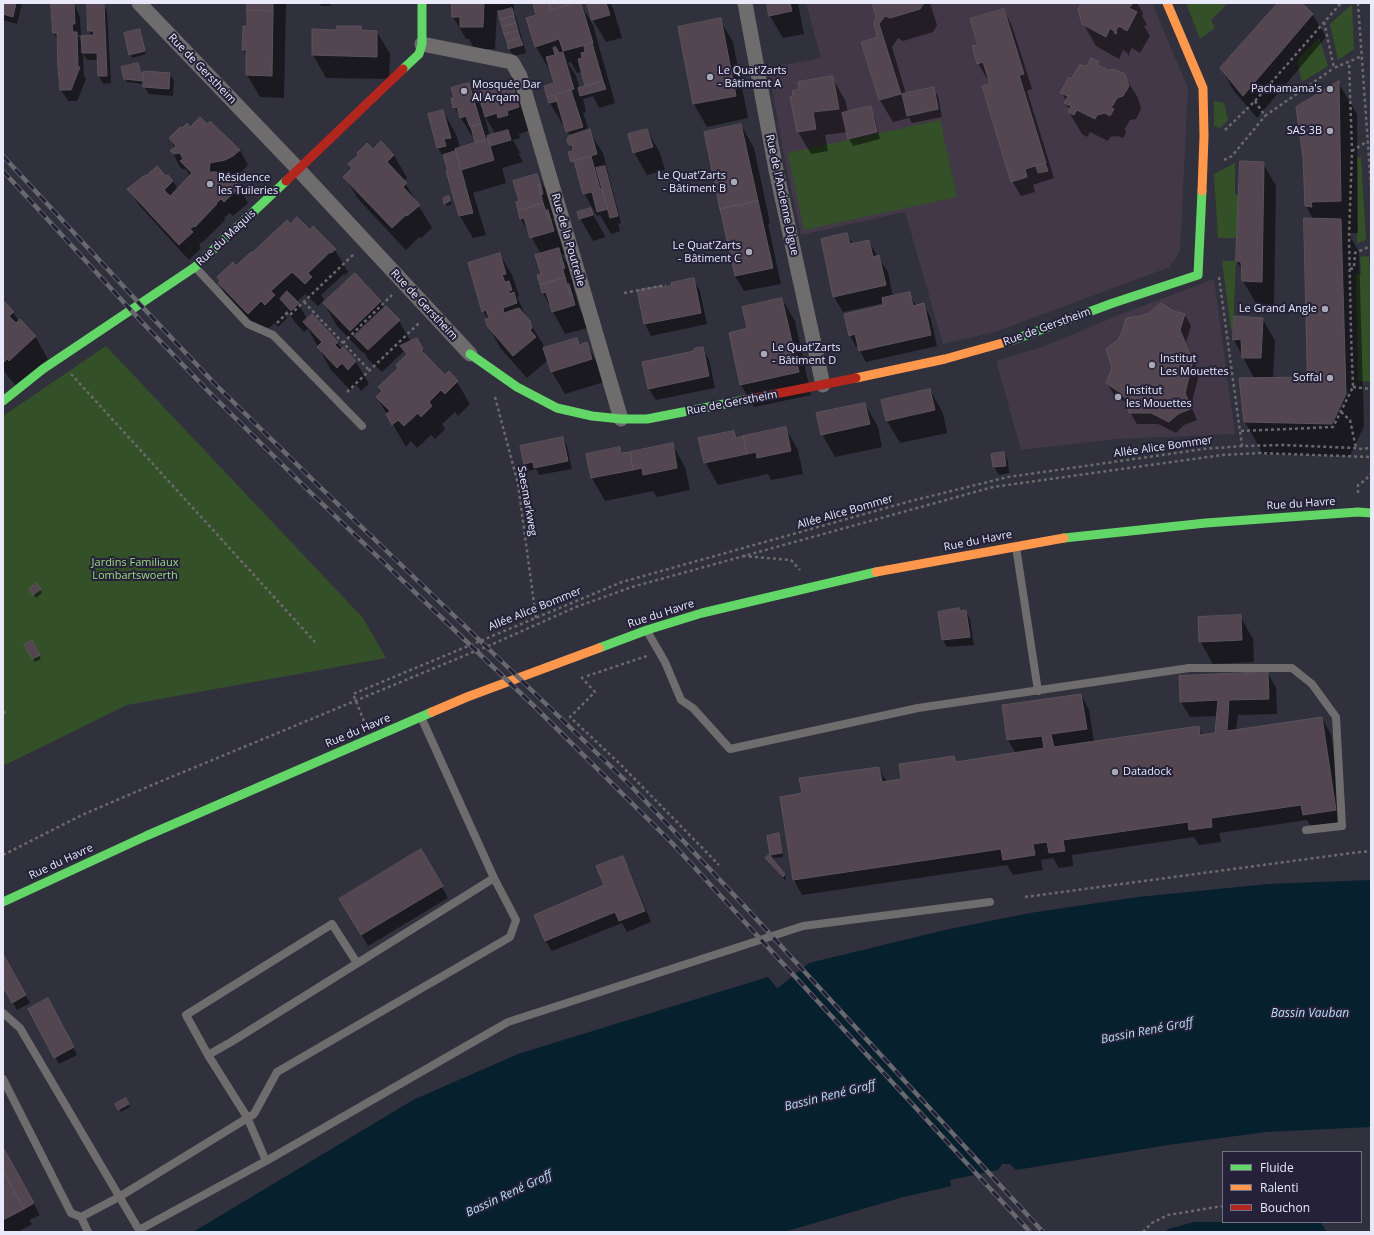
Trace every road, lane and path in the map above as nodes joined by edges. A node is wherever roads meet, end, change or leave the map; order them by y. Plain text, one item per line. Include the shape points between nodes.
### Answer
1 (139, 3) edge
2 (422, 3) edge
3 (745, 3) edge
4 (1167, 3) edge
5 (1341, 3) edge
6 (1358, 3) edge
7 (1324, 21) junction
8 (422, 44) junction
9 (1362, 56) junction
10 (1349, 62) junction
11 (1334, 68) junction
12 (1255, 101) junction
13 (1265, 116) junction
14 (1204, 136) junction
15 (1368, 142) junction
16 (1352, 151) junction
17 (1203, 166) junction
18 (298, 170) junction
19 (1371, 187) edge
20 (366, 242) junction
21 (1371, 246) edge
22 (195, 267) junction
23 (1350, 269) junction
24 (1198, 275) junction
25 (404, 284) junction
26 (666, 285) dead end
27 (624, 293) dead end
28 (304, 302) junction
29 (430, 312) junction
30 (267, 332) junction
31 (343, 344) junction
32 (470, 354) joint
33 (57, 359) junction
34 (369, 370) junction
35 (823, 385) junction
36 (1353, 387) junction
37 (1371, 389) edge
38 (494, 395) dead end
39 (3, 401) edge
40 (337, 401) junction
41 (1341, 412) junction
42 (620, 419) junction
43 (362, 426) dead end
44 (1241, 431) junction
45 (1242, 446) junction
46 (1356, 448) junction
47 (1371, 448) edge
48 (1371, 457) edge
49 (1371, 474) edge
50 (1358, 494) dead end
51 (1371, 513) edge
52 (1016, 546) junction
53 (741, 556) junction
54 (822, 585) junction
55 (536, 618) junction
56 (647, 630) junction
57 (315, 642) dead end
58 (659, 652) junction
59 (1038, 690) junction
60 (356, 701) junction
61 (6, 712) dead end
62 (3, 714) edge
63 (421, 717) junction
64 (1306, 830) dead end
65 (1371, 851) edge
66 (3, 855) edge
67 (719, 865) dead end
68 (494, 878) junction
69 (1025, 897) dead end
70 (3, 902) edge
71 (990, 902) dead end
72 (357, 962) junction
73 (3, 1013) edge
74 (208, 1055) junction
75 (3, 1079) edge
76 (247, 1118) junction
77 (266, 1161) junction
78 (119, 1197) junction
79 (1222, 1206) edge
80 (81, 1217) junction
81 (137, 1231) edge
82 (88, 1232) edge
83 (1143, 1232) edge

1 - 18 street, Rue de Gerstheim
2 - 8 street
3 - 35 street, Rue de l'Ancienne Digue via 776,170
4 - 14 street via 1203,88
5 - 7 path
6 - 9 path
7 - 11 path
7 - 12 path
8 - 18 street, Rue du Maquis via 419,54
8 - 42 street, Rue de la Poutrelle via 512,62 520,76
9 - 10 path
9 - 15 path
10 - 11 path
10 - 16 path
11 - 13 path
12 - 13 path
12 - 14 path via 1222,133
13 - 17 path via 1232,156 1215,164
14 - 17 street
15 - 16 path
15 - 19 path
16 - 23 path
17 - 24 street
18 - 20 street, Rue de Gerstheim
18 - 22 street, Rue du Maquis
20 - 25 street, Rue de Gerstheim
20 - 28 path
21 - 23 path via 1355,253 1354,268
22 - 30 lane via 248,324
22 - 33 street, Rue du Maquis
23 - 36 path
24 - 35 street, Rue de Gerstheim via 993,346
24 - 44 path via 1218,270
25 - 29 street, Rue de Gerstheim
25 - 31 path
26 - 27 path
28 - 30 path via 291,314 288,312
28 - 31 path
29 - 32 street, Rue de Gerstheim
29 - 34 path
30 - 40 lane via 273,335
31 - 34 path
32 - 42 street, Rue de Gerstheim via 517,387 557,408
33 - 39 street, Rue du Maquis
33 - 57 path
34 - 40 path
35 - 42 street, Rue de Gerstheim via 647,419
36 - 37 path
36 - 41 path
38 - 55 path, Saesmarkweg via 518,484
40 - 43 lane
41 - 44 path via 1333,427
41 - 46 path via 1350,420
44 - 45 path
45 - 46 path, Allée Alice Bommer
45 - 55 path, Allée Alice Bommer via 1204,449 1008,477 911,501 622,582
46 - 47 path, Allée Alice Bommer
48 - 53 path via 1260,453 1222,455 993,487
49 - 50 path via 1358,485
51 - 52 street, Rue du Havre via 1206,523 1054,539
52 - 54 street, Rue du Havre
52 - 59 lane
53 - 54 path via 791,560 802,572
53 - 60 path via 632,587 576,607
54 - 56 street, Rue du Havre via 702,613
55 - 60 path, Allée Alice Bommer via 353,694
56 - 58 lane
56 - 63 street, Rue du Havre via 467,697
58 - 59 lane via 681,700 692,708 730,749 918,708
58 - 67 path via 582,678 595,692 570,717
59 - 64 lane via 1189,668 1292,668 1312,684 1336,717 1342,826
60 - 66 path via 82,815
61 - 62 path
63 - 68 lane
63 - 70 street, Rue du Havre via 146,836
65 - 69 path
68 - 72 lane
68 - 76 lane via 516,920 510,937 277,1072 254,1114
71 - 77 lane via 803,926 508,1022
72 - 74 lane
72 - 74 lane via 332,924 186,1014
73 - 78 lane via 20,1028
74 - 76 lane
75 - 80 lane via 70,1213
76 - 77 lane
76 - 78 lane
77 - 81 lane
78 - 80 lane
78 - 81 lane
79 - 83 path via 1168,1215 1152,1222
80 - 82 lane

